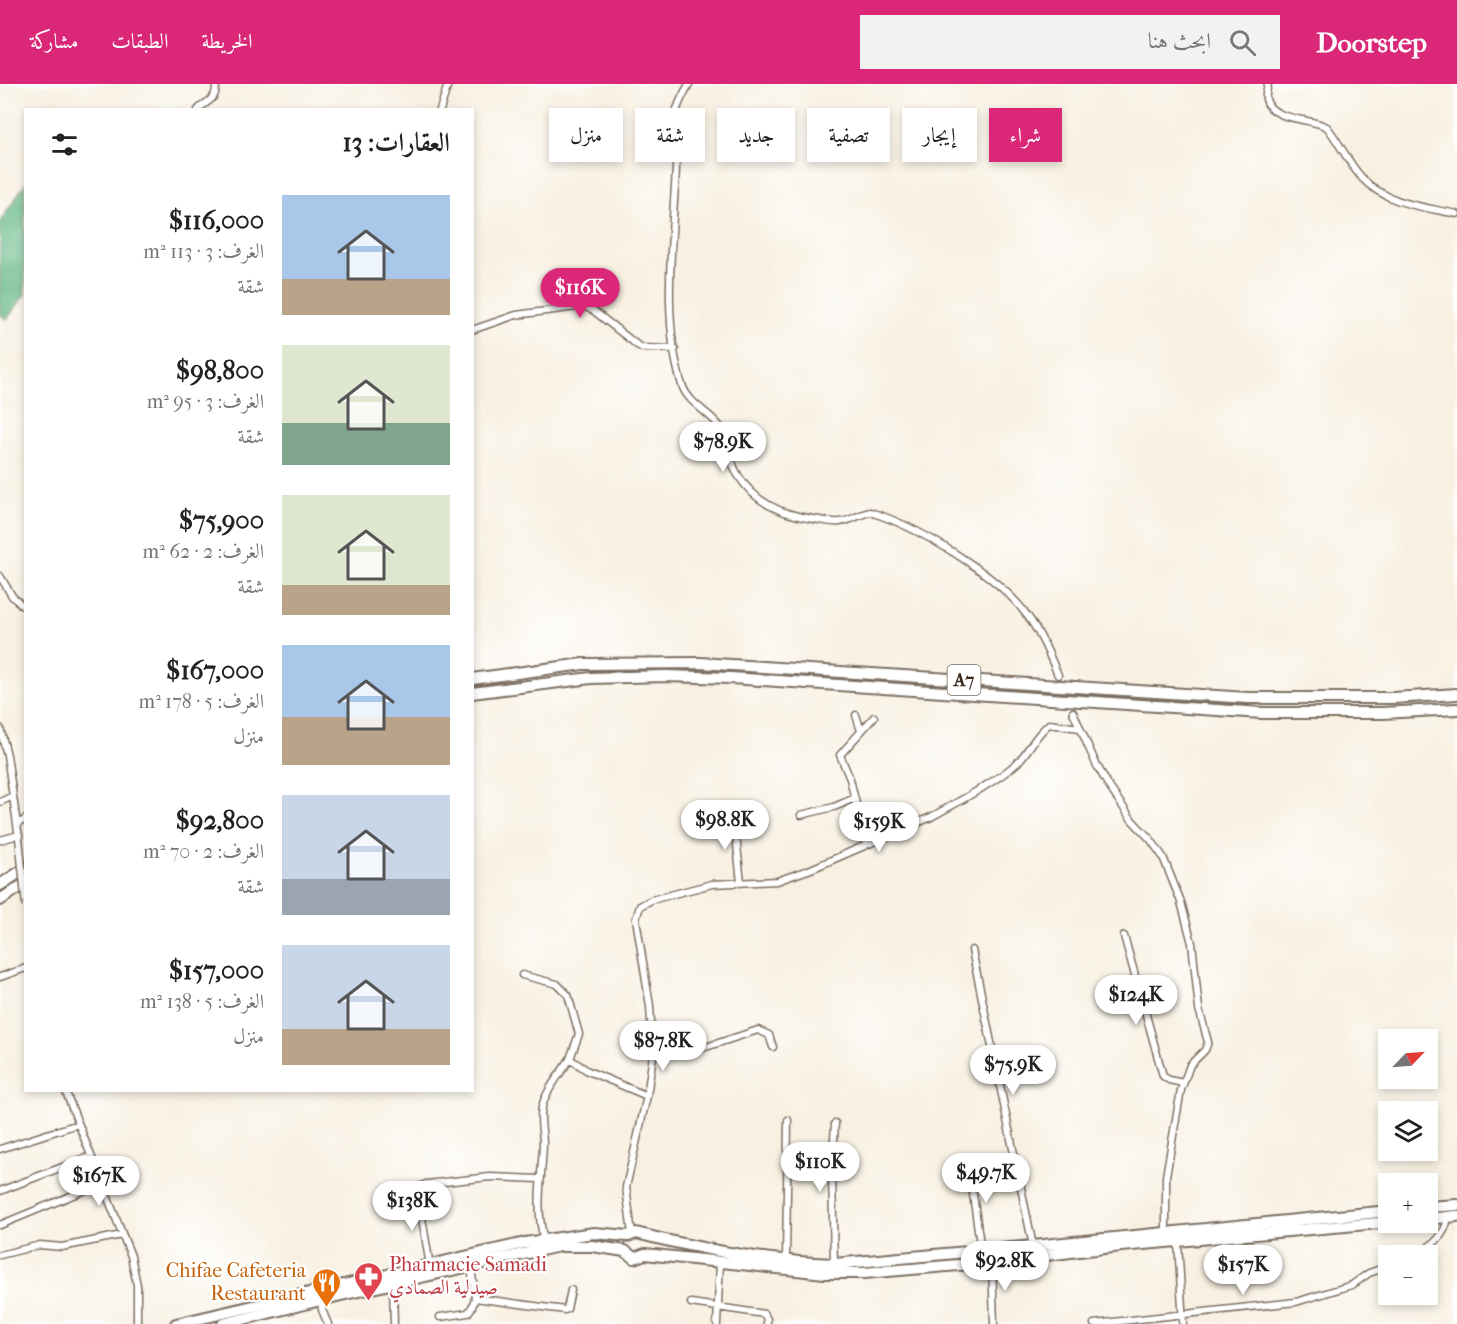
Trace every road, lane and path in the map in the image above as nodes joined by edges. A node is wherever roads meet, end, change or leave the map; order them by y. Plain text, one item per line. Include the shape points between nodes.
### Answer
1 (216, 84) edge
2 (448, 84) edge
3 (689, 84) edge
4 (1268, 84) edge
5 (201, 108) edge
6 (441, 108) edge
7 (1457, 214) edge
8 (474, 329) edge
9 (675, 349) junction
10 (0, 576) edge
11 (24, 607) edge
12 (1058, 675) tunnel mouth
13 (474, 679) edge
14 (474, 693) edge
15 (1457, 694) edge
16 (1457, 709) edge
17 (1073, 712) tunnel mouth
18 (856, 715) dead end
19 (874, 717) dead end
20 (0, 728) edge
21 (1080, 728) junction
22 (862, 732) junction
23 (2, 740) edge
24 (8, 764) junction
25 (0, 767) edge
26 (13, 796) junction
27 (855, 798) junction
28 (0, 802) edge
29 (801, 815) dead end
30 (734, 816) dead end
31 (24, 820) edge
32 (17, 824) junction
33 (19, 837) junction
34 (0, 840) edge
35 (866, 846) junction
36 (24, 869) edge
37 (741, 883) junction
38 (24, 884) edge
39 (0, 885) edge
40 (24, 886) edge
41 (0, 900) edge
42 (1124, 936) dead end
43 (972, 950) dead end
44 (24, 969) edge
45 (522, 975) dead end
46 (0, 977) edge
47 (773, 1047) dead end
48 (653, 1055) junction
49 (570, 1059) junction
50 (1183, 1083) junction
51 (66, 1092) edge
52 (647, 1096) junction
53 (788, 1120) dead end
54 (835, 1123) dead end
55 (78, 1124) junction
56 (0, 1149) edge
57 (91, 1156) junction
58 (968, 1160) dead end
59 (540, 1179) junction
60 (102, 1183) junction
61 (0, 1191) edge
62 (1457, 1205) edge
63 (1438, 1207) edge
64 (1378, 1212) edge
65 (1453, 1217) edge
66 (1438, 1218) edge
67 (1378, 1223) edge
68 (0, 1226) edge
69 (1166, 1233) junction
70 (122, 1235) junction
71 (630, 1235) junction
72 (644, 1236) junction
73 (544, 1240) junction
74 (1178, 1242) junction
75 (1430, 1245) edge
76 (1033, 1246) junction
77 (625, 1251) junction
78 (981, 1251) junction
79 (645, 1254) junction
80 (0, 1256) edge
81 (786, 1259) junction
82 (992, 1261) junction
83 (720, 1262) junction
84 (834, 1264) junction
85 (430, 1266) junction
86 (471, 1266) junction
87 (1378, 1270) edge
88 (393, 1284) junction
89 (571, 1290) dead end
90 (475, 1298) junction
91 (321, 1299) junction
92 (691, 1303) dead end
93 (718, 1307) junction
94 (1182, 1315) junction
95 (440, 1317) dead end
96 (137, 1324) edge
97 (176, 1324) edge
98 (223, 1324) edge
99 (328, 1324) edge
100 (394, 1324) edge
101 (717, 1324) edge
102 (767, 1324) edge
103 (994, 1324) edge
104 (1094, 1324) edge
105 (1183, 1324) edge

1 - 5 street via 214,98
2 - 6 street
3 - 9 street via 675,122 670,277
4 - 7 street via 1269,105 1284,116 1326,127 1372,186 1401,202
8 - 9 street via 516,315 584,306 643,348
9 - 12 street via 688,396 722,430 737,474 764,504 835,522 870,512 917,532 1003,588 1026,613
10 - 11 street
13 - 15 highway, A7 via 583,664 700,663 1248,698
14 - 16 highway, A7 via 591,678 666,676 1262,713
17 - 21 street
18 - 22 street
19 - 22 street
20 - 23 street
21 - 35 street via 1049,724 1016,763 971,794
21 - 50 street via 1110,788 1163,857 1188,924 1199,1009 1208,1042 1190,1065
22 - 27 street via 840,755
23 - 24 street
24 - 25 street
24 - 26 street
26 - 28 street
26 - 32 street
27 - 29 street
27 - 35 street
30 - 37 street
31 - 32 street
32 - 33 street
33 - 34 street
33 - 40 street, bridge
35 - 37 street via 777,881
36 - 39 highway
37 - 48 street via 695,888 640,906 637,927 650,1006
38 - 41 highway
42 - 50 street via 1163,1076
43 - 76 street
44 - 46 street
45 - 49 street via 557,984 568,995 578,1028
47 - 48 street via 769,1035 758,1030 703,1048
48 - 52 street
49 - 52 street via 588,1071
49 - 59 street via 542,1104
50 - 69 street via 1166,1176
51 - 55 street
52 - 71 street via 626,1187
53 - 81 street
54 - 84 street
55 - 56 street
55 - 57 street
57 - 60 street
57 - 61 street
58 - 78 street
59 - 73 street
59 - 85 street via 490,1177 422,1186 418,1194
60 - 68 street
60 - 70 street
62 - 63 highway
64 - 69 highway
65 - 66 highway
65 - 75 street via 1441,1237
67 - 74 highway
69 - 76 highway
70 - 80 street via 62,1247 40,1245
70 - 96 street via 136,1274
71 - 72 highway
71 - 73 highway via 594,1233
71 - 77 highway via 624,1243
72 - 79 highway via 648,1243
72 - 81 highway via 695,1248
73 - 85 highway
74 - 82 highway
74 - 94 street
76 - 78 highway
77 - 79 highway via 634,1258
77 - 86 highway via 560,1246
78 - 84 highway
79 - 83 highway
81 - 84 highway
82 - 83 highway via 825,1273
82 - 103 street
83 - 93 street
85 - 97 highway
86 - 88 highway
86 - 90 street
87 - 94 street via 1352,1285 1306,1299
88 - 91 highway
88 - 100 street
89 - 90 street via 565,1310
90 - 95 street via 468,1313
91 - 98 highway
91 - 99 street
92 - 93 street
93 - 101 street
93 - 102 street via 764,1314
94 - 104 street
94 - 105 street

